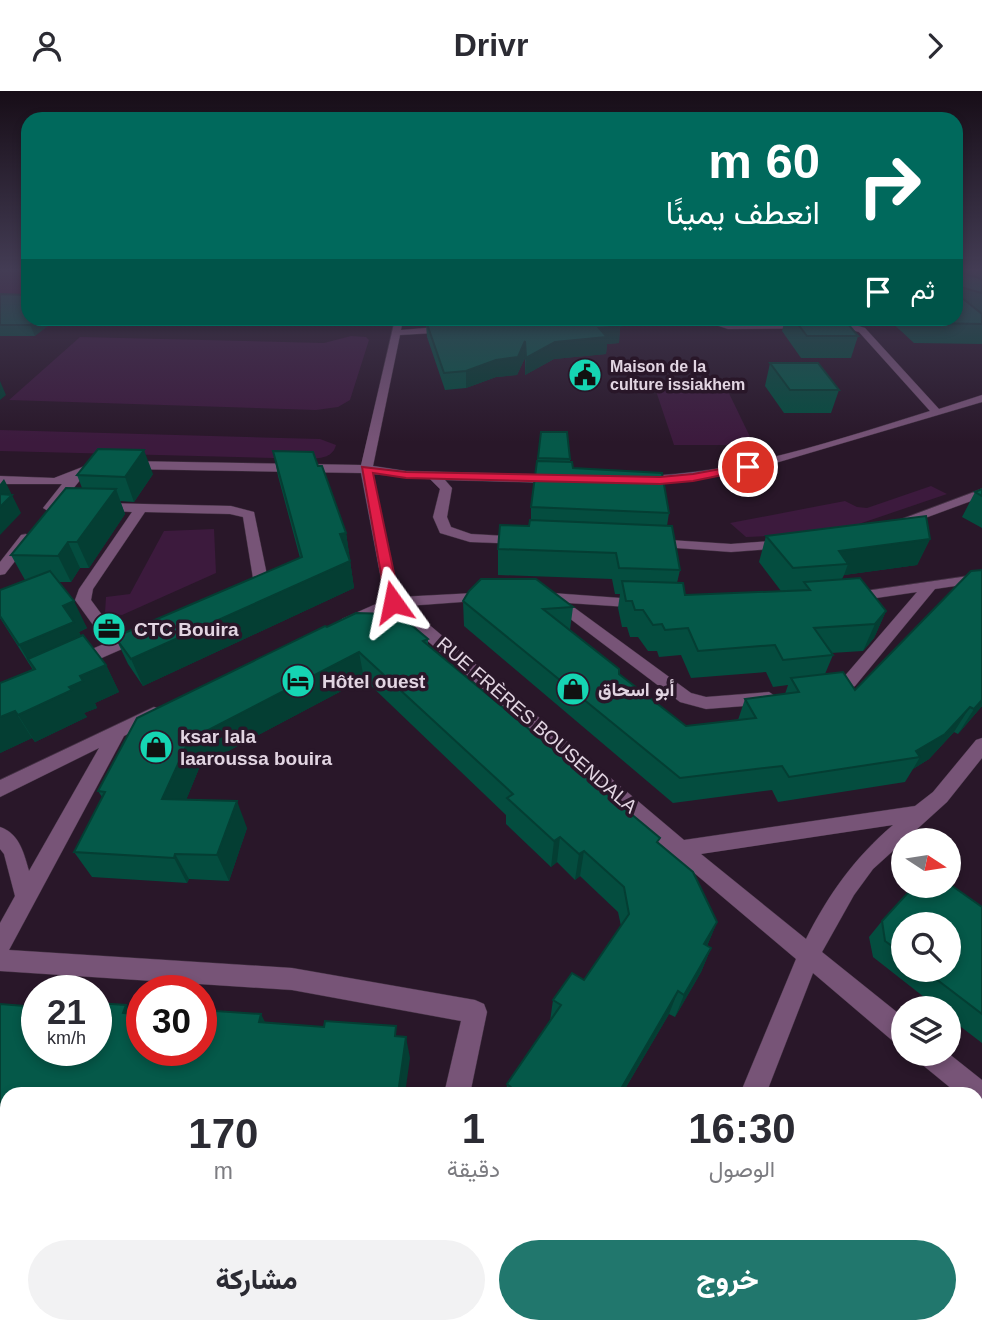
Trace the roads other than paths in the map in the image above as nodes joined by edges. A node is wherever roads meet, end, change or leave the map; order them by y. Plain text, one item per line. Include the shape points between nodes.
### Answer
1 (398, 326) edge
2 (852, 327) edge
3 (982, 398) edge
4 (936, 412) junction
5 (366, 469) junction
6 (75, 476) junction
7 (434, 476) junction
8 (0, 480) edge
9 (578, 480) edge
10 (632, 480) edge
11 (982, 493) edge
12 (90, 507) edge
13 (141, 508) junction
14 (878, 529) edge
15 (534, 540) edge
16 (799, 542) edge
17 (640, 543) edge
18 (0, 571) edge
19 (982, 578) edge
20 (929, 587) junction
21 (225, 596) edge
22 (551, 598) junction
23 (831, 599) edge
24 (393, 602) junction
25 (665, 604) edge
26 (153, 629) edge
27 (336, 629) edge
28 (117, 645) junction
29 (66, 667) edge
30 (814, 694) edge
31 (789, 696) edge
32 (164, 709) edge
33 (118, 730) junction
34 (982, 745) edge
35 (0, 789) edge
36 (920, 814) junction
37 (0, 835) edge
38 (680, 849) junction
39 (26, 896) junction
40 (0, 944) edge
41 (809, 957) junction
42 (0, 960) edge
43 (891, 1023) edge
44 (944, 1066) edge
45 (458, 1087) edge
46 (756, 1087) edge
47 (970, 1087) edge

1 - 5 street
2 - 4 street via 862,330
3 - 4 street
4 - 10 street via 725,473
5 - 6 street via 103,464
5 - 7 street
5 - 24 street
6 - 8 street via 55,482
6 - 18 street via 49,515
7 - 9 street
7 - 15 street via 446,488 440,516 445,530 470,538
11 - 14 street
12 - 13 street
13 - 21 street via 231,510 250,515 261,580
13 - 28 street via 83,600
16 - 17 street via 731,548
19 - 20 street
20 - 23 street
20 - 30 street via 849,682
22 - 24 street via 510,595
22 - 25 street
22 - 31 street via 686,698 706,703
24 - 27 street
24 - 38 street, RUE FRÈRES BOUSENDALA
26 - 28 street
28 - 29 street
32 - 33 street
33 - 35 street
33 - 39 street
34 - 36 street via 940,797
36 - 38 street
36 - 41 street via 865,865
37 - 39 street via 13,850
38 - 41 street, RUE FRÈRES BOUSENDALA
39 - 40 street
41 - 43 street, RUE FRÈRES BOUSENDALA
41 - 46 street
42 - 45 street via 292,979 474,1012
44 - 47 street

